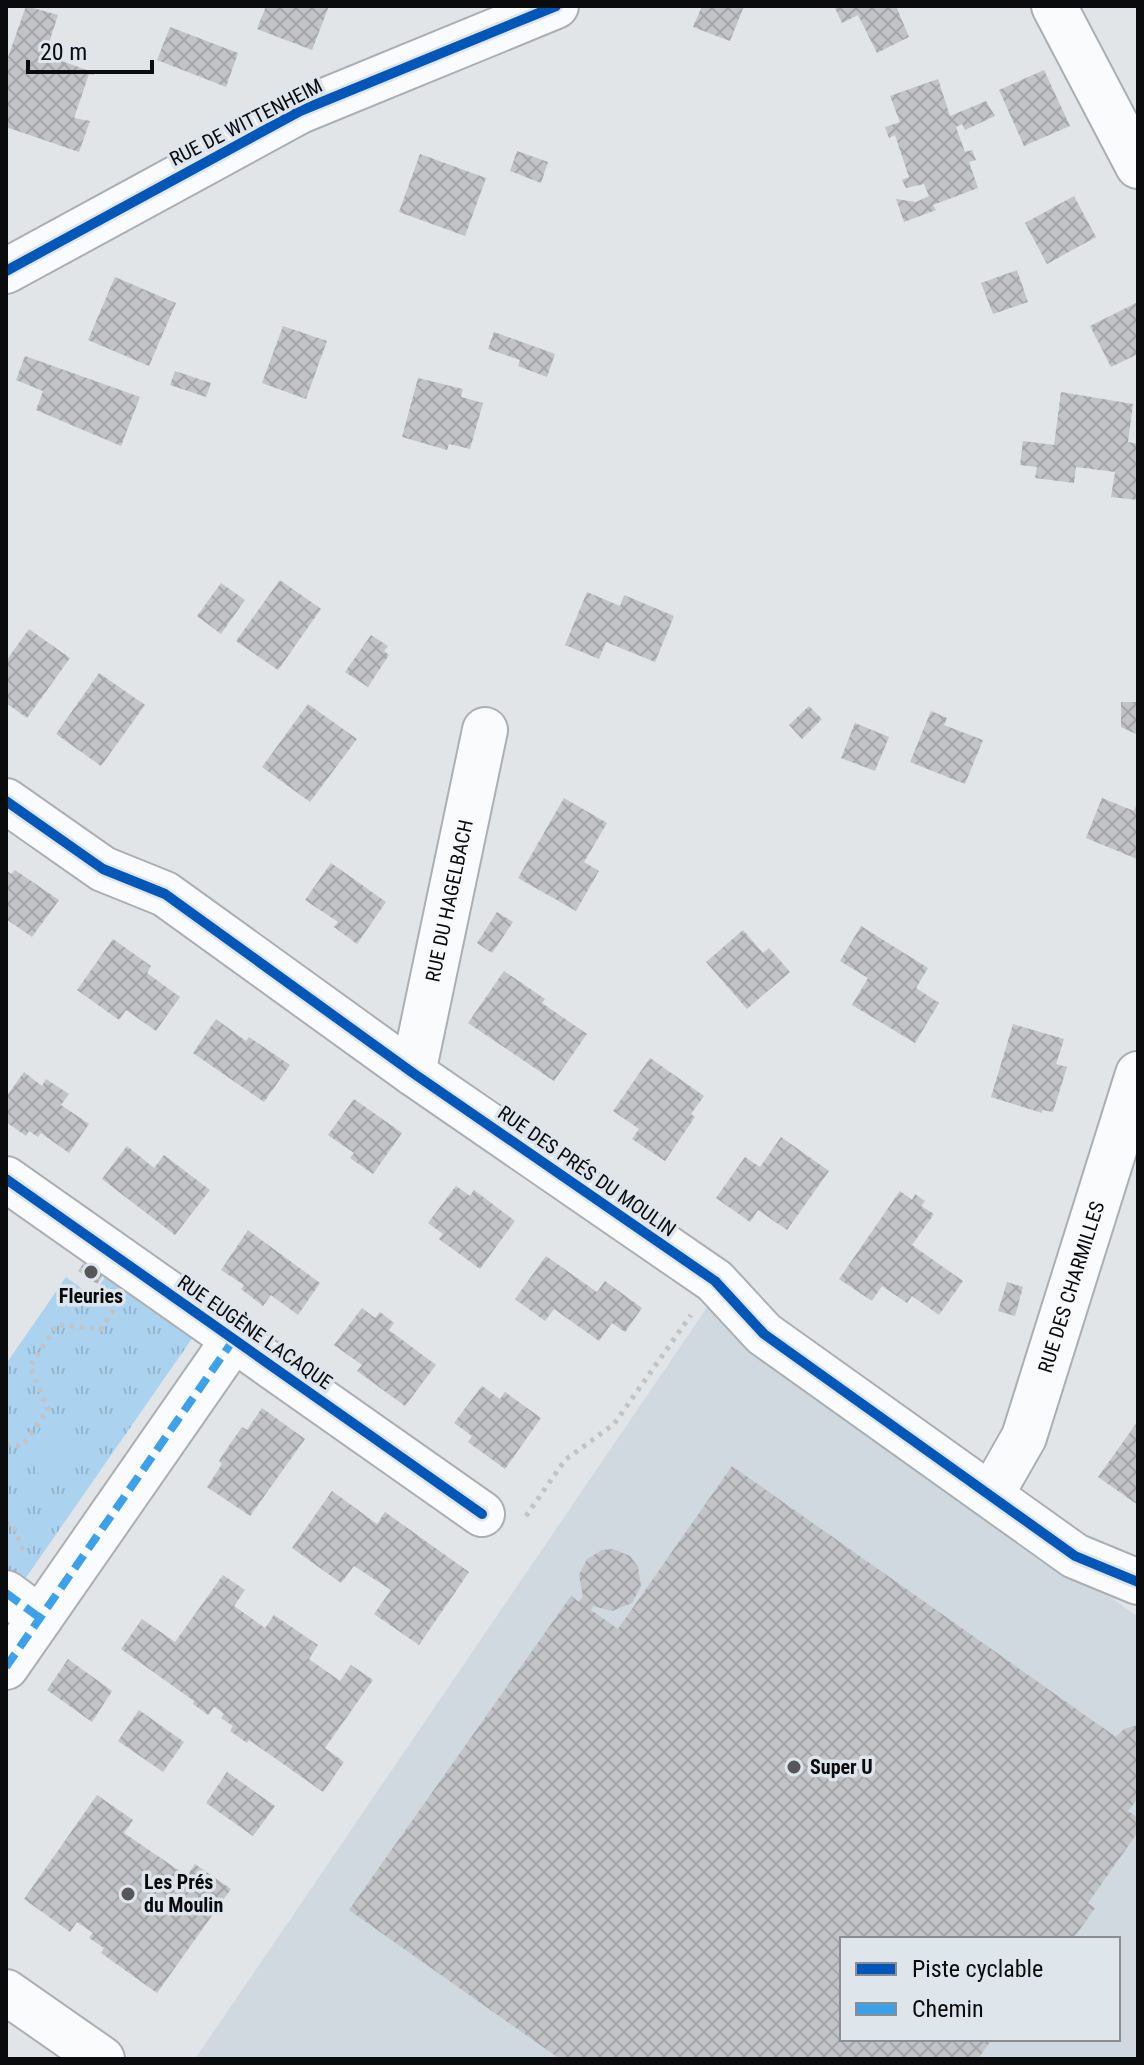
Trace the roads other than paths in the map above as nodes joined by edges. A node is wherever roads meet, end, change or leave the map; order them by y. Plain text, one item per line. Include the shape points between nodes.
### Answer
1 (556, 6) edge
2 (1054, 6) edge
3 (1138, 166) edge
4 (6, 271) edge
5 (485, 730) dead end
6 (6, 801) edge
7 (413, 1073) junction
8 (1138, 1074) edge
9 (6, 1179) edge
10 (234, 1339) junction
11 (991, 1495) junction
12 (482, 1514) road end
13 (1138, 1582) edge
14 (23, 1606) edge
15 (6, 1667) edge
16 (6, 1992) edge
17 (102, 2059) edge

1 - 4 street, RUE DE WITTENHEIM via 300,111
2 - 3 street
5 - 7 street, RUE DU HAGELBACH
6 - 7 street, RUE DES PRÉS DU MOULIN via 103,869 165,894
7 - 11 street, RUE DES PRÉS DU MOULIN via 715,1281 764,1334
8 - 11 street, RUE DES CHARMILLES via 1024,1437
9 - 10 street, RUE EUGÈNE LACAQUE
10 - 12 street, RUE EUGÈNE LACAQUE
10 - 14 street, RUE EUGÈNE LACAQUE
11 - 13 street, RUE DES PRÉS DU MOULIN via 1075,1556
14 - 15 street, RUE EUGÈNE LACAQUE
16 - 17 street

